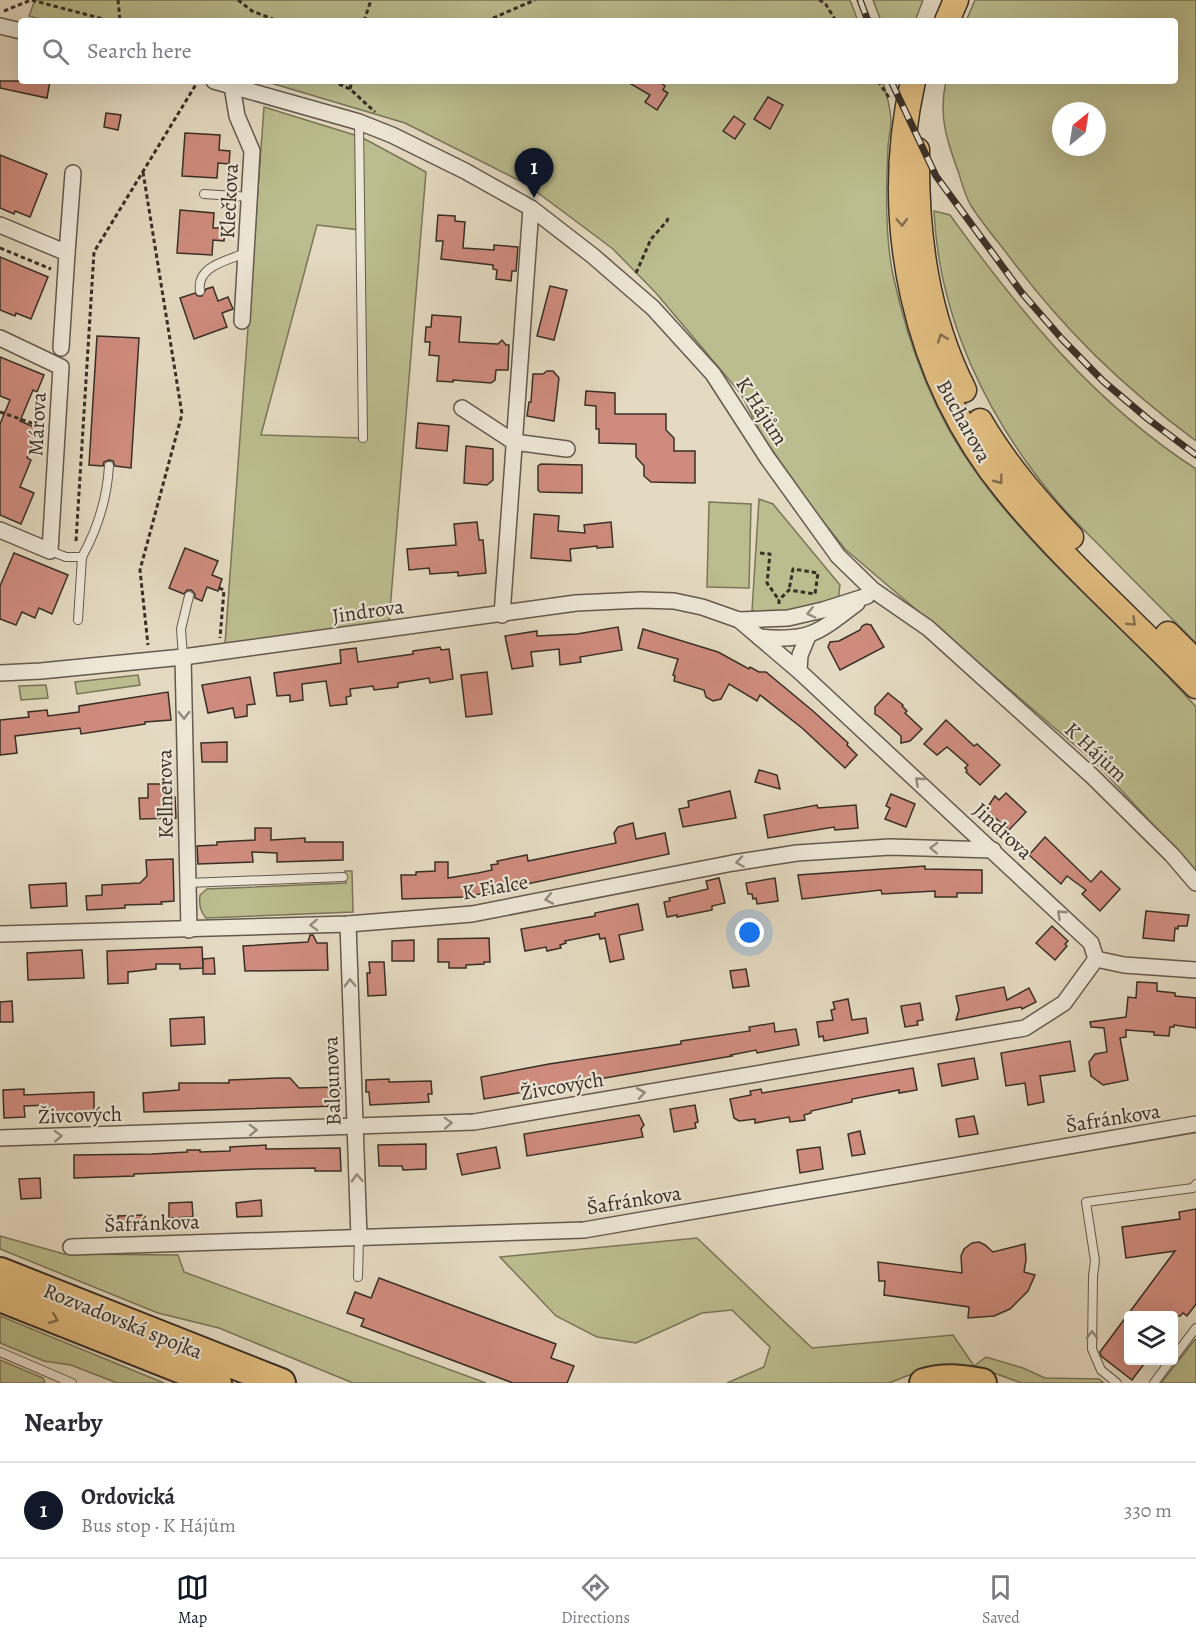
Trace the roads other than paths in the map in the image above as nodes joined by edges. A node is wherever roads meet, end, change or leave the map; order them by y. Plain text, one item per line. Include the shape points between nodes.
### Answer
1 (938, 0) edge
2 (956, 0) edge
3 (931, 18) edge
4 (948, 18) edge
5 (0, 26) edge
6 (18, 30) edge
7 (225, 84) edge
8 (912, 84) edge
9 (929, 84) edge
10 (232, 86) junction
11 (359, 122) junction
12 (73, 173) dead end
13 (204, 195) dead end
14 (250, 197) junction
15 (531, 208) junction
16 (0, 225) edge
17 (67, 253) junction
18 (247, 253) junction
19 (200, 291) dead end
20 (242, 321) dead end
21 (0, 338) edge
22 (61, 348) dead end
23 (462, 408) dead end
24 (363, 438) dead end
25 (514, 442) junction
26 (567, 449) dead end
27 (109, 466) dead end
28 (0, 530) edge
29 (50, 551) junction
30 (78, 557) junction
31 (870, 593) junction
32 (189, 596) dead end
33 (502, 615) junction
34 (78, 620) dead end
35 (739, 620) junction
36 (808, 636) junction
37 (759, 637) junction
38 (183, 657) junction
39 (1196, 662) edge
40 (799, 671) junction
41 (0, 673) edge
42 (1196, 686) edge
43 (993, 850) junction
44 (343, 877) dead end
45 (188, 883) junction
46 (1196, 883) edge
47 (348, 924) junction
48 (189, 930) junction
49 (0, 934) edge
50 (1096, 959) junction
51 (1196, 970) edge
52 (1196, 1125) edge
53 (355, 1126) junction
54 (0, 1138) edge
55 (1196, 1184) edge
56 (359, 1237) junction
57 (71, 1247) dead end
58 (0, 1272) edge
59 (358, 1278) dead end
60 (0, 1297) edge
61 (1196, 1328) edge
62 (1178, 1351) edge
63 (0, 1352) edge
64 (1167, 1365) edge
65 (72, 1383) edge
66 (217, 1383) edge
67 (281, 1383) edge
68 (924, 1383) edge
69 (982, 1383) edge
70 (1118, 1383) edge
71 (1154, 1383) edge

1 - 3 main road
2 - 4 main road
5 - 6 street
7 - 10 street, K Hájům
8 -> 42 main road, Bucharova via 902,143 902,232 919,324 944,388 985,462 1006,489 1074,564
39 -> 9 main road, Bucharova via 1089,556 1017,476 992,442 956,374 935,319 922,261 917,148
10 - 11 street, K Hájům
10 - 14 street, Klečkova via 237,116 252,151
11 - 15 street, K Hájům via 465,171
11 - 24 lane
12 - 17 street
13 - 14 lane
14 - 18 street, Klečkova
15 - 25 street
15 - 31 street, K Hájům via 653,308 713,374 768,459 838,556
16 - 17 street
17 - 22 street
18 - 19 lane via 209,268 201,275
18 - 20 street, Klečkova
21 - 29 street, Márova via 61,367
23 - 25 street
25 - 26 street
25 - 33 street
27 - 30 lane via 101,514 92,539
28 - 29 street
29 - 30 lane
30 - 34 lane
31 -> 35 street, Jindrova via 788,618
31 - 36 street via 822,631
31 - 46 street, K Hájům via 928,628 1092,776
32 - 38 lane via 180,629
33 - 35 street, Jindrova via 576,603 641,600 674,601
33 - 38 street, Jindrova
35 - 37 street, Jindrova
36 - 37 street via 783,640
36 - 40 street via 800,654
37 - 40 street, Jindrova
38 - 41 street, Jindrova
38 -> 45 street, Kellnerova
43 -> 40 street, Jindrova
43 -> 47 street, K Fialce via 890,847 796,853 472,915
50 -> 43 street, Jindrova via 1091,943
44 - 45 lane
45 - 48 street, Kellnerova
47 -> 48 street, K Fialce
53 -> 47 street, Balounova
48 - 49 street, K Fialce
50 - 51 street
53 -> 50 street, Živcových via 474,1122 1025,1028 1064,1003
52 - 56 street, Šafránkova via 584,1230
54 -> 53 street, Živcových
56 -> 53 street, Balounova
70 -> 55 lane via 1101,1371 1092,1349 1095,1261 1086,1202 1193,1188
56 - 57 street, Šafránkova
56 - 59 lane
58 - 67 highway, Rozvadovská spojka
60 -> 66 highway, Rozvadovská spojka
61 - 62 lane
63 - 65 lane
64 - 71 lane
68 - 69 highway via 960,1379

